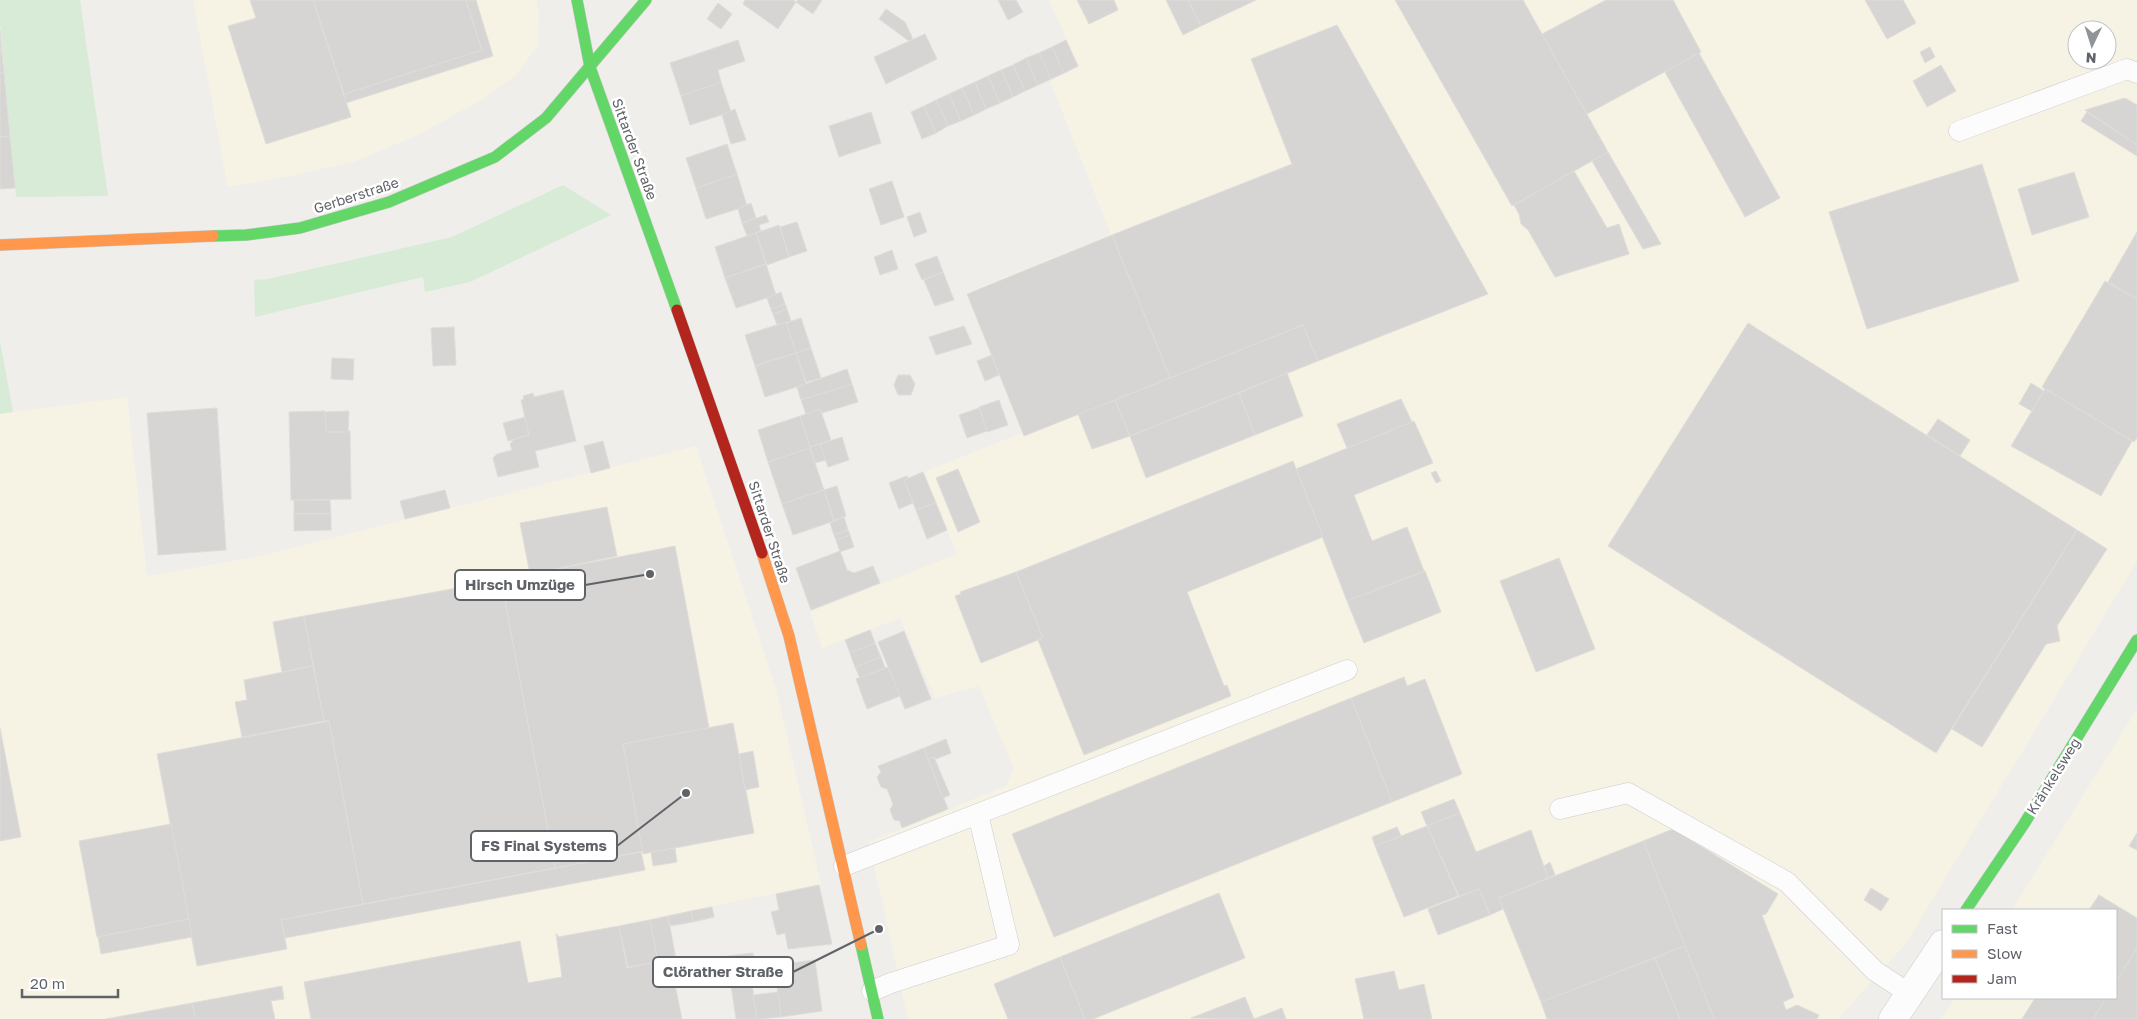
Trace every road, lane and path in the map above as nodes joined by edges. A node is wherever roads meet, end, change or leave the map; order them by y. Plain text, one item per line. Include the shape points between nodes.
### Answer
1 (577, 0) edge
2 (646, 0) edge
3 (590, 67) junction
4 (2137, 73) edge
5 (1960, 131) dead end
6 (0, 244) edge
7 (2137, 640) edge
8 (1348, 670) dead end
9 (1560, 809) dead end
10 (978, 814) junction
11 (844, 866) junction
12 (1967, 909) edge
13 (1942, 946) edge
14 (872, 991) junction
15 (1910, 994) junction
16 (878, 1019) edge
17 (1893, 1019) edge

1 - 3 street, Sittarder Straße
2 - 3 street, Gerberstraße
3 - 6 street, Gerberstraße via 546,118 495,157 389,202 300,228 246,235
3 - 11 street, Sittarder Straße via 743,495 789,636
4 - 5 lane via 2127,68
7 - 12 street, Kränkelsweg via 2024,824
8 - 10 lane
9 - 15 lane via 1628,793 1786,882 1875,971
10 - 11 lane
10 - 14 lane via 1009,945
11 - 14 street, Sittarder Straße
13 - 15 street
14 - 16 street, Sittarder Straße
15 - 17 street

